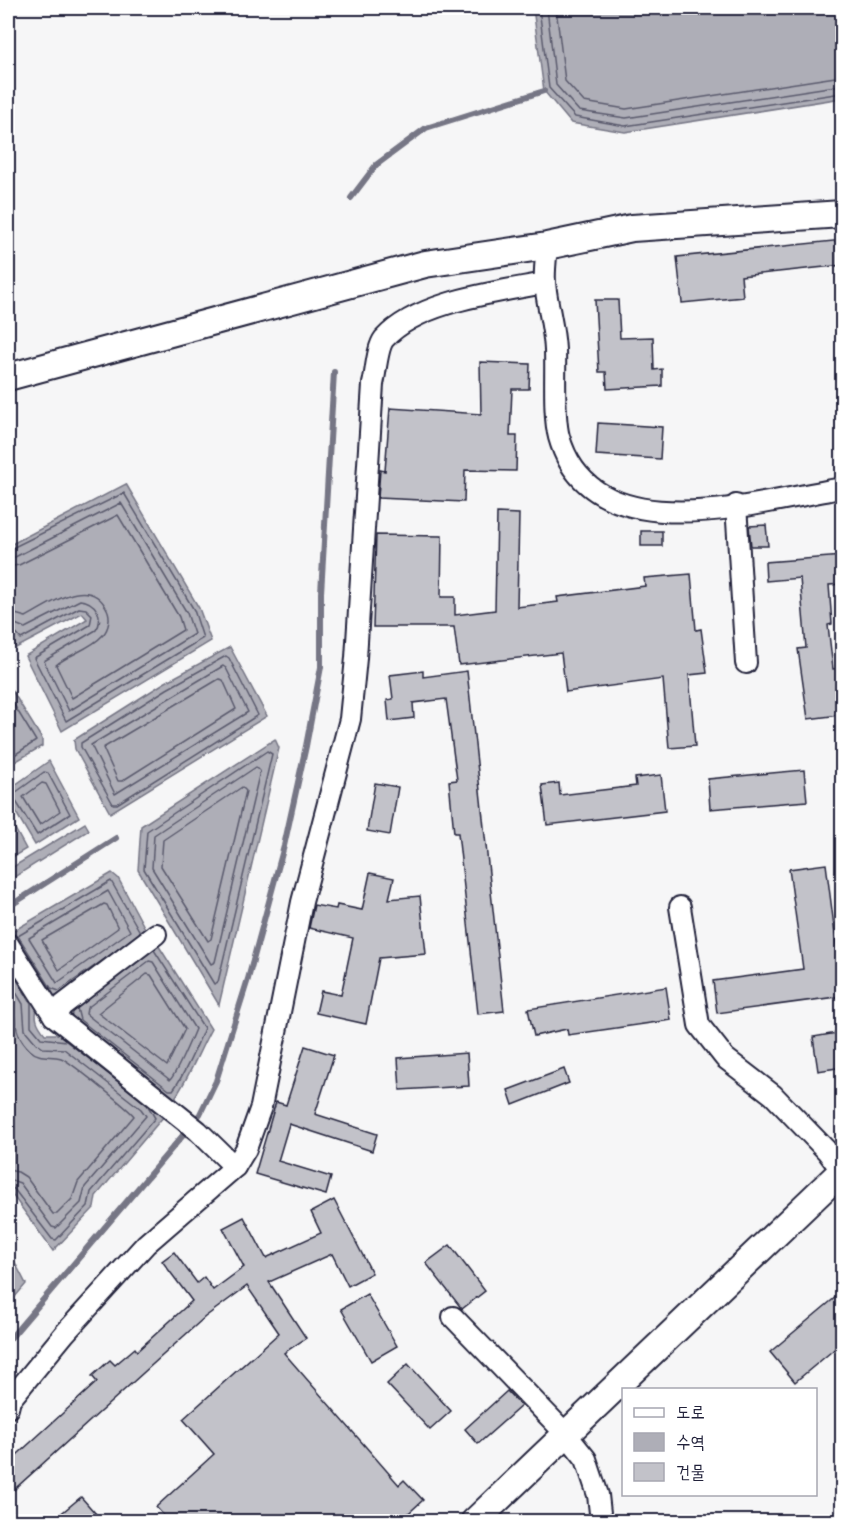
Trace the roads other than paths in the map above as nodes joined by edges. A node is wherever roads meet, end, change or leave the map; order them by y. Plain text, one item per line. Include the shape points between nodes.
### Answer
1 (843, 214) edge
2 (547, 246) junction
3 (545, 283) junction
4 (8, 377) edge
5 (843, 488) edge
6 (736, 506) junction
7 (746, 663) dead end
8 (681, 907) dead end
9 (156, 934) dead end
10 (8, 944) edge
11 (54, 1016) junction
12 (235, 1167) junction
13 (842, 1171) edge
14 (453, 1317) dead end
15 (8, 1408) edge
16 (566, 1434) junction
17 (474, 1521) edge
18 (602, 1521) edge

1 - 2 main road via 632,228
2 - 3 street
2 - 4 main road via 425,264
3 - 6 street via 554,326 559,435 571,465 619,504 653,511 697,512
3 - 12 street via 456,300 405,323 383,340 373,384 350,719 302,902 261,1107
5 - 6 street
6 - 7 street
8 - 13 street via 699,1025 725,1058 773,1095
9 - 11 street
10 - 11 street
11 - 12 street via 191,1125
12 - 15 street via 146,1244 65,1333 10,1400
13 - 16 main road
14 - 16 street
16 - 17 main road
16 - 18 street via 586,1459

